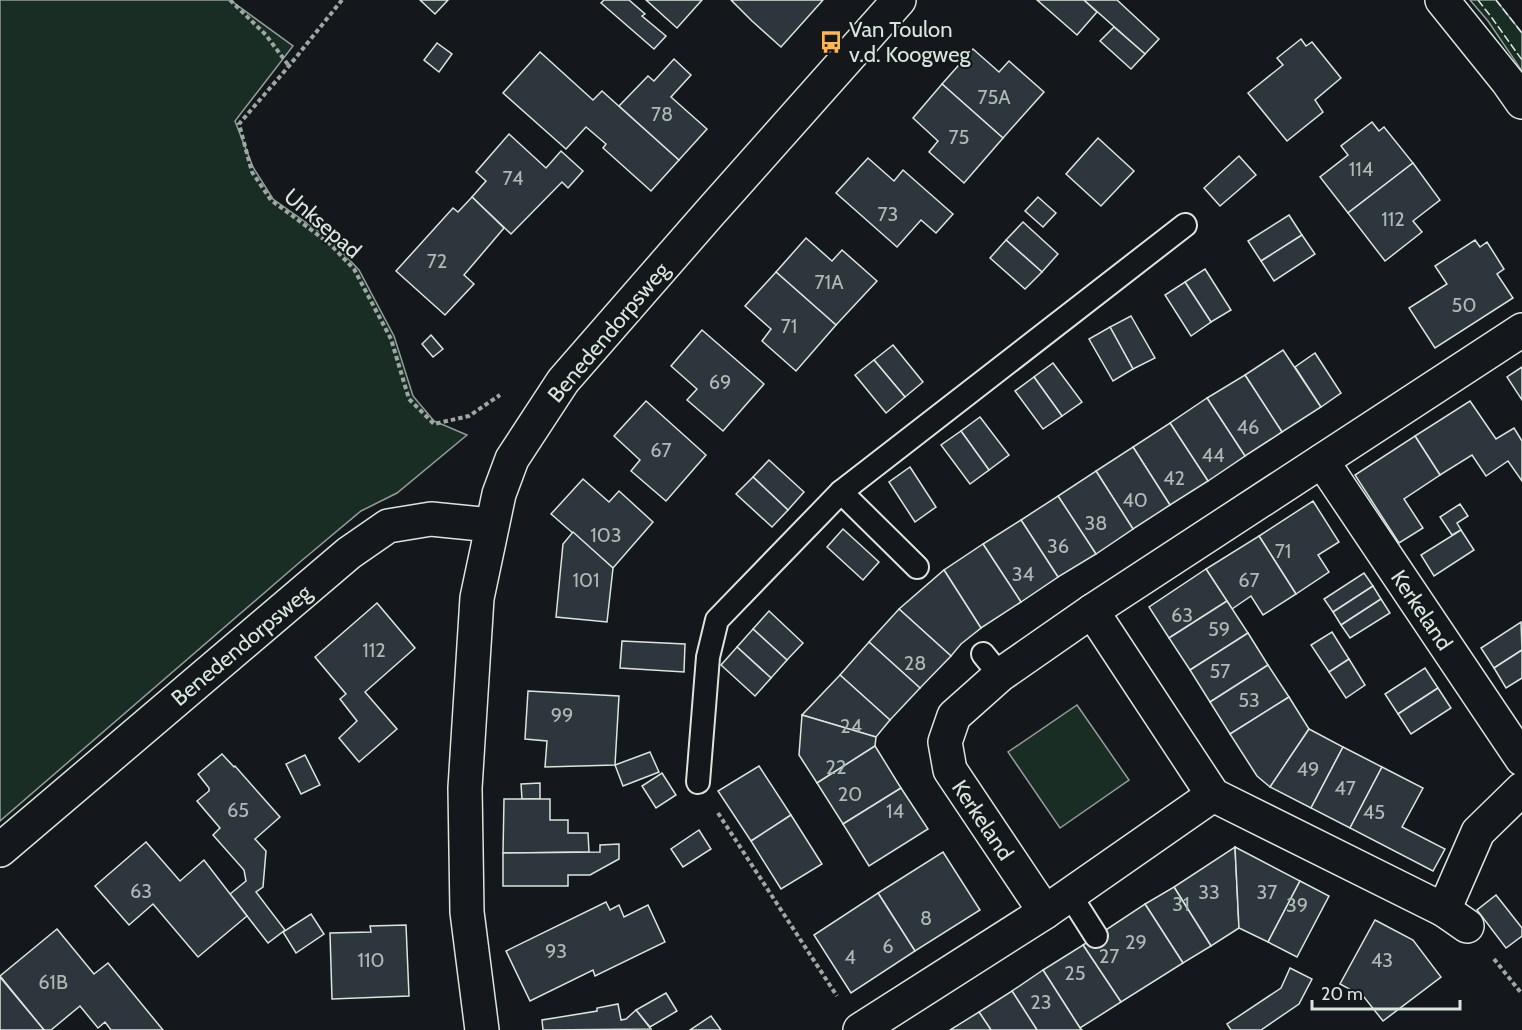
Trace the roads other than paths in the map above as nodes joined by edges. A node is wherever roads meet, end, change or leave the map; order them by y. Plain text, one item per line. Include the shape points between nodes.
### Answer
1 (899, 0) edge
2 (1442, 0) edge
3 (1522, 102) edge
4 (1185, 225) dead end
5 (1522, 330) edge
6 (1322, 461) junction
7 (841, 492) junction
8 (491, 525) junction
9 (917, 567) dead end
10 (1092, 611) junction
11 (1522, 759) edge
12 (698, 783) road end
13 (1522, 789) edge
14 (1213, 795) junction
15 (0, 850) edge
16 (1057, 903) junction
17 (1096, 936) dead end
18 (482, 1030) edge
19 (860, 1030) edge

1 - 8 street, Benedendorpsweg via 563,381 512,459
2 - 3 street
4 - 7 lane
5 - 6 street, Kerkeland
6 - 10 street, Kerkeland
6 - 11 street, Kerkeland
7 - 9 lane
7 - 12 lane via 717,620 708,657
8 - 15 street, Benedendorpsweg via 431,519 388,526 349,553
8 - 18 street via 477,598 465,788 467,912
10 - 14 street
10 - 16 street, Kerkeland via 992,664 954,716 945,742 950,770
13 - 14 street via 1478,832 1456,918
14 - 16 street
16 - 17 lane
16 - 19 street

